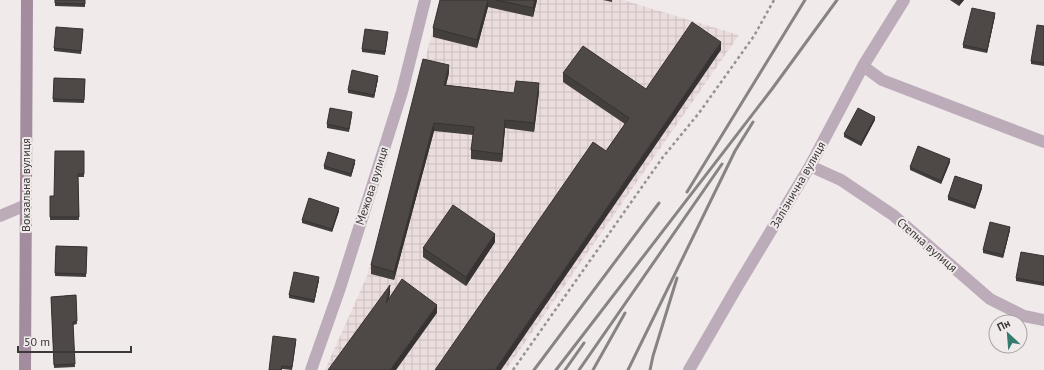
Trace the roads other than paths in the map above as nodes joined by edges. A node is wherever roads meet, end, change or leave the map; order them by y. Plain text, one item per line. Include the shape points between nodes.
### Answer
1 (27, 0) edge
2 (425, 0) edge
3 (904, 0) edge
4 (863, 66) junction
5 (1044, 142) edge
6 (810, 166) junction
7 (26, 205) junction
8 (0, 216) edge
9 (1044, 320) edge
10 (25, 370) edge
11 (311, 370) edge
12 (689, 370) edge

1 - 7 main road, Вокзальна вулиця
2 - 11 street, Межова вулиця via 402,92 340,288
3 - 4 street, Залізнична вулиця
4 - 5 street via 882,80
4 - 6 street, Залізнична вулиця
6 - 9 street, Степна вулиця via 841,180 893,215 990,299 1024,316
6 - 12 street, Залізнична вулиця
7 - 8 street
7 - 10 main road, Вокзальна вулиця

